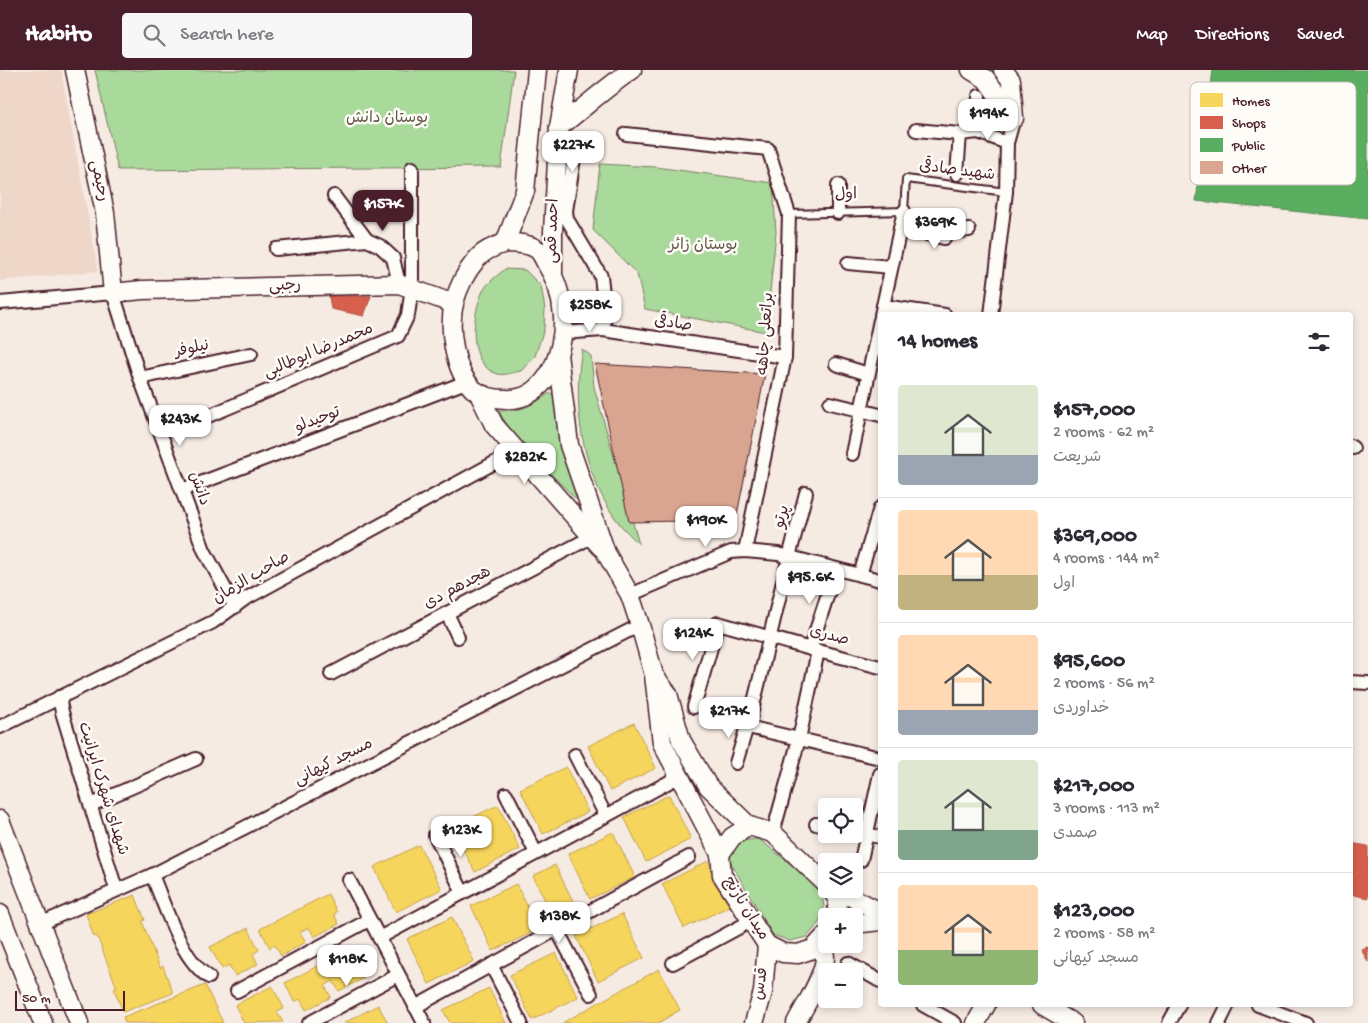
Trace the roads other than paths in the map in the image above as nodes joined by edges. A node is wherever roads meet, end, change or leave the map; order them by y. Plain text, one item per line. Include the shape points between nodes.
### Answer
1 (75, 70) edge
2 (537, 70) edge
3 (569, 70) edge
4 (632, 70) edge
5 (971, 70) edge
6 (1003, 70) edge
7 (979, 96) dead end
8 (1014, 118) junction
9 (560, 127) junction
10 (916, 130) dead end
11 (978, 132) junction
12 (626, 134) dead end
13 (960, 134) junction
14 (1007, 143) junction
15 (576, 145) dead end
16 (412, 168) dead end
17 (957, 174) dead end
18 (838, 185) dead end
19 (1006, 192) junction
20 (334, 196) dead end
21 (904, 211) junction
22 (838, 213) junction
23 (790, 214) junction
24 (900, 228) junction
25 (970, 230) dead end
26 (367, 240) junction
27 (505, 243) junction
28 (276, 249) dead end
29 (848, 263) dead end
30 (892, 267) junction
31 (552, 273) junction
32 (405, 286) junction
33 (113, 293) junction
34 (0, 303) edge
35 (454, 304) junction
36 (882, 310) edge
37 (907, 312) edge
38 (992, 312) edge
39 (603, 330) junction
40 (562, 333) junction
41 (878, 342) edge
42 (252, 354) dead end
43 (558, 354) junction
44 (784, 357) junction
45 (836, 364) dead end
46 (868, 374) junction
47 (140, 378) junction
48 (472, 388) junction
49 (830, 403) dead end
50 (860, 410) junction
51 (878, 414) edge
52 (206, 417) dead end
53 (516, 450) junction
54 (852, 454) dead end
55 (182, 490) junction
56 (806, 493) dead end
57 (878, 515) edge
58 (596, 535) junction
59 (745, 551) junction
60 (789, 557) junction
61 (836, 569) junction
62 (860, 575) junction
63 (878, 580) edge
64 (630, 595) junction
65 (235, 607) junction
66 (447, 613) junction
67 (640, 625) junction
68 (458, 637) dead end
69 (770, 638) junction
70 (814, 650) junction
71 (878, 666) edge
72 (332, 674) dead end
73 (654, 675) junction
74 (1353, 682) edge
75 (1368, 683) edge
76 (59, 697) junction
77 (694, 707) dead end
78 (748, 724) junction
79 (0, 727) edge
80 (799, 739) junction
81 (575, 755) dead end
82 (878, 758) edge
83 (196, 759) dead end
84 (736, 763) dead end
85 (679, 774) junction
86 (878, 783) edge
87 (506, 794) dead end
88 (91, 805) junction
89 (606, 816) junction
90 (0, 820) edge
91 (748, 826) junction
92 (773, 833) junction
93 (863, 834) edge
94 (435, 835) dead end
95 (867, 835) junction
96 (878, 837) edge
97 (536, 853) junction
98 (863, 853) edge
99 (720, 854) junction
100 (689, 857) dead end
101 (152, 874) junction
102 (818, 876) edge
103 (349, 880) dead end
104 (116, 889) junction
105 (463, 892) junction
106 (853, 898) edge
107 (878, 911) edge
108 (0, 914) edge
109 (369, 920) junction
110 (751, 921) junction
111 (878, 921) edge
112 (863, 923) edge
113 (40, 924) junction
114 (557, 930) junction
115 (379, 938) junction
116 (818, 944) edge
117 (767, 945) junction
118 (825, 953) edge
119 (673, 963) dead end
120 (491, 966) junction
121 (863, 971) edge
122 (398, 975) junction
123 (209, 977) dead end
124 (878, 980) edge
125 (237, 991) dead end
126 (591, 994) dead end
127 (415, 1007) junction
128 (927, 1007) edge
129 (985, 1007) edge
130 (1045, 1007) edge
131 (1178, 1007) edge
132 (1227, 1007) edge
133 (1262, 1007) edge
134 (1277, 1014) edge
135 (42, 1023) edge
136 (79, 1023) edge
137 (309, 1023) edge
138 (424, 1023) edge
139 (521, 1023) edge
140 (754, 1023) edge
141 (796, 1023) edge
142 (956, 1023) edge
143 (976, 1023) edge
144 (1073, 1023) edge
145 (1169, 1023) edge
146 (1219, 1023) edge
147 (1306, 1023) edge

1 - 33 street, رحیمی via 104,213
2 - 27 street, احمد قمی via 525,191
3 - 9 street, احمد قمی
4 - 9 street
5 - 8 street via 986,79
6 - 8 street via 1011,80
7 - 11 street
8 - 14 street
9 - 31 street, احمد قمی
10 - 13 street
11 - 13 street
11 - 14 street
12 - 23 street, براتعلی چاهه via 768,149
13 - 17 street
14 - 19 street
15 - 39 street via 567,219 601,276 605,312
16 - 32 street
18 - 22 street
19 - 21 lane, شهید صادقی via 906,179
19 - 38 street
20 - 26 street
21 - 22 lane, اول
21 - 24 street
22 - 23 lane, اول
23 - 44 street, براتعلی چاهه
24 - 25 street via 944,238 946,233
24 - 30 street
26 - 28 street
26 - 32 street via 393,258
27 - 31 street via 520,243 538,250
27 - 35 street via 489,248 477,258 463,280
29 - 30 street
30 - 36 street
31 - 40 street via 560,296
32 - 33 street, رجبی
32 - 35 street, رجبی
32 - 52 street, محمدرضا ابوطالبی via 408,315 398,336
33 - 34 street
33 - 47 street, دانش
35 - 48 street via 454,348 458,365
36 - 37 street
39 - 40 street, صادقی
39 - 44 street, صادقی
40 - 43 street
41 - 46 street
42 - 47 street, نیلوفر
43 - 48 street via 549,375 539,388 525,397 497,399
43 - 58 street via 570,445
44 - 59 street, براتعلی چاهه
45 - 46 street
46 - 50 street
47 - 55 street, دانش
48 - 53 street via 494,425
48 - 55 street, توحیدلو
49 - 50 street
50 - 51 street
50 - 54 street
53 - 58 street
53 - 65 street, صاحب الزمان
55 - 65 street, دانش via 204,550
56 - 60 street, پرتو
57 - 62 street
58 - 64 street
58 - 66 street, هجدهم دی
59 - 60 street
59 - 64 street via 731,552
60 - 61 street
60 - 69 street, پرتو
61 - 62 street
61 - 70 street
62 - 63 street
64 - 67 street
65 - 76 street, صاحب الزمان via 213,622
66 - 68 street
66 - 72 street, هجدهم دی
67 - 73 street
67 - 101 street, مسجد کیهانی
69 - 70 street, صدری
69 - 77 street via 718,623
69 - 78 street, پرتو
70 - 71 street, صدری
70 - 80 street
73 - 85 street, میدان نارنج via 662,743
73 - 91 street via 668,694 681,740 708,786
74 - 75 street
76 - 79 street, صاحب الزمان
76 - 88 street, شهدای شهرک ایرانیت
78 - 80 street via 750,728
78 - 84 street, پرتو
80 - 82 street
80 - 92 street
81 - 89 street
83 - 88 street
85 - 89 street
85 - 99 street, میدان نارنج
86 - 95 street
87 - 97 street
88 - 104 street, شهدای شهرک ایرانیت
89 - 97 street
90 - 113 street
91 - 92 street
91 - 99 street via 732,837
92 - 102 street
93 - 95 street
94 - 105 street
95 - 96 street
95 - 98 street
97 - 105 street
99 - 110 street, میدان نارنج via 722,875
100 - 114 street
101 - 104 street, مسجد کیهانی
101 - 123 street via 190,959
103 - 109 street
104 - 113 street, مسجد کیهانی
105 - 115 street
106 - 107 street
108 - 135 street
109 - 115 street
109 - 125 street
110 - 117 street, میدان نارنج
110 - 119 street
111 - 112 street
113 - 136 street
114 - 120 street
114 - 126 street
115 - 122 street
116 - 117 street, میدان نارنج via 813,949 798,954 783,953
117 - 140 street, قدس via 763,992
118 - 141 street via 824,965
120 - 127 street
120 - 139 street
121 - 124 street
122 - 127 street
122 - 137 street
127 - 138 street
128 - 142 street
129 - 143 street
130 - 144 street
131 - 145 street
132 - 146 street
133 - 134 street
134 - 147 street

